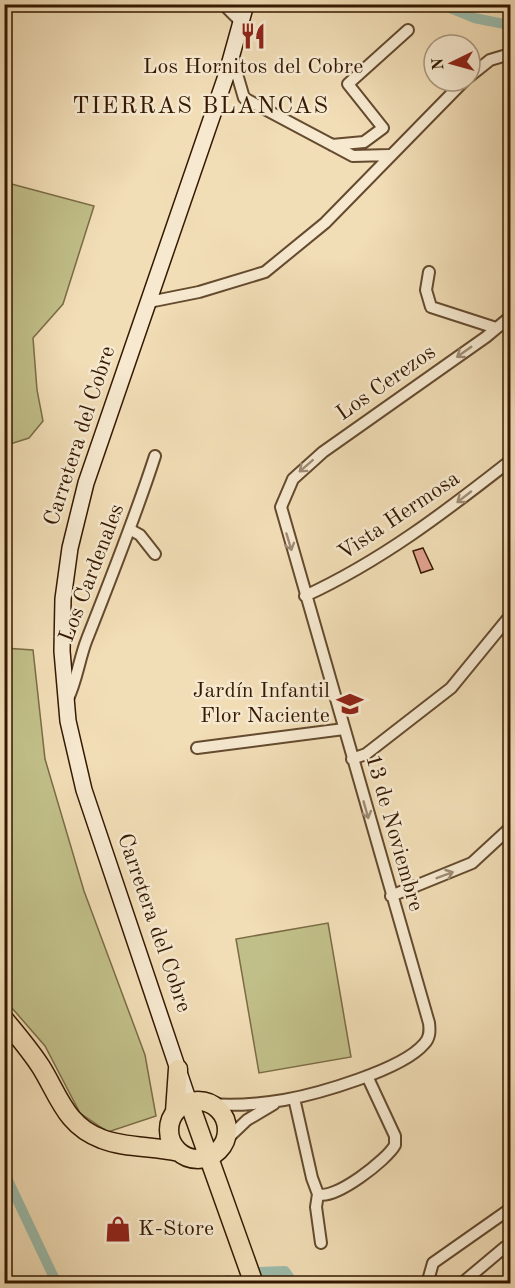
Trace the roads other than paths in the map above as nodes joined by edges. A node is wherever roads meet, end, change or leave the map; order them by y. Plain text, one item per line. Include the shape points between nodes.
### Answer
1 (223, 4) edge
2 (244, 13) edge
3 (408, 30) dead end
4 (510, 54) edge
5 (232, 57) junction
6 (482, 66) edge
7 (452, 93) edge
8 (332, 145) junction
9 (389, 155) junction
10 (429, 272) dead end
11 (149, 302) junction
12 (510, 316) edge
13 (496, 328) junction
14 (154, 456) dead end
15 (510, 461) edge
16 (288, 486) joint
17 (131, 530) junction
18 (155, 554) dead end
19 (305, 596) junction
20 (510, 616) edge
21 (66, 704) junction
22 (344, 729) junction
23 (197, 748) dead end
24 (352, 759) junction
25 (510, 828) edge
26 (391, 896) junction
27 (4, 1019) edge
28 (178, 1069) junction
29 (367, 1076) junction
30 (288, 1099) junction
31 (190, 1108) junction
32 (133, 1144) junction
33 (219, 1148) junction
34 (181, 1154) junction
35 (218, 1184) junction
36 (318, 1194) junction
37 (507, 1211) dead end
38 (321, 1243) dead end
39 (505, 1247) dead end
40 (254, 1284) edge
41 (434, 1284) edge
42 (461, 1284) edge

1 - 2 street
2 - 5 main road, Carretera del Cobre
3 - 8 street via 348,84 383,128 363,142
4 - 6 street
5 - 8 street via 244,98
5 - 11 main road, Carretera del Cobre
7 - 9 street
8 - 9 street via 353,156
9 - 11 street via 325,223 265,272
10 - 13 street via 426,290 431,307
11 - 21 main road, Carretera del Cobre via 86,483 73,532 62,615
12 - 13 street, Los Cerezos
13 -> 16 street, Los Cerezos via 350,431 299,472
14 - 17 street, Los Cardenales
15 -> 19 street, Vista Hermosa via 386,554
16 -> 19 street, 13 de Noviembre via 281,513
17 - 18 street
17 - 21 street, Los Cardenales
19 - 22 street, 13 de Noviembre
20 - 24 street via 451,688 366,754
21 - 28 main road, Carretera del Cobre via 84,790
22 - 23 street
22 - 24 street, 13 de Noviembre
24 -> 26 street, 13 de Noviembre
26 -> 25 street via 472,863
26 - 29 street, 13 de Noviembre via 429,1033 419,1049
27 - 32 main road via 36,1059 72,1120 104,1140
28 - 31 main road
28 - 31 main road
29 - 30 street, 13 de Noviembre
29 - 36 street via 395,1145 347,1186 330,1196
30 - 31 street, 13 de Noviembre
30 - 33 street, 13 de Noviembre via 247,1120
30 - 36 street
31 - 32 main road
31 - 33 main road via 199,1130
31 - 33 main road via 225,1119
31 - 34 main road via 169,1135
32 - 34 main road
33 - 34 main road via 199,1160
33 - 35 main road
34 - 35 main road
35 - 40 main road
36 - 38 street
37 - 41 street via 433,1263 429,1277
39 - 42 street

